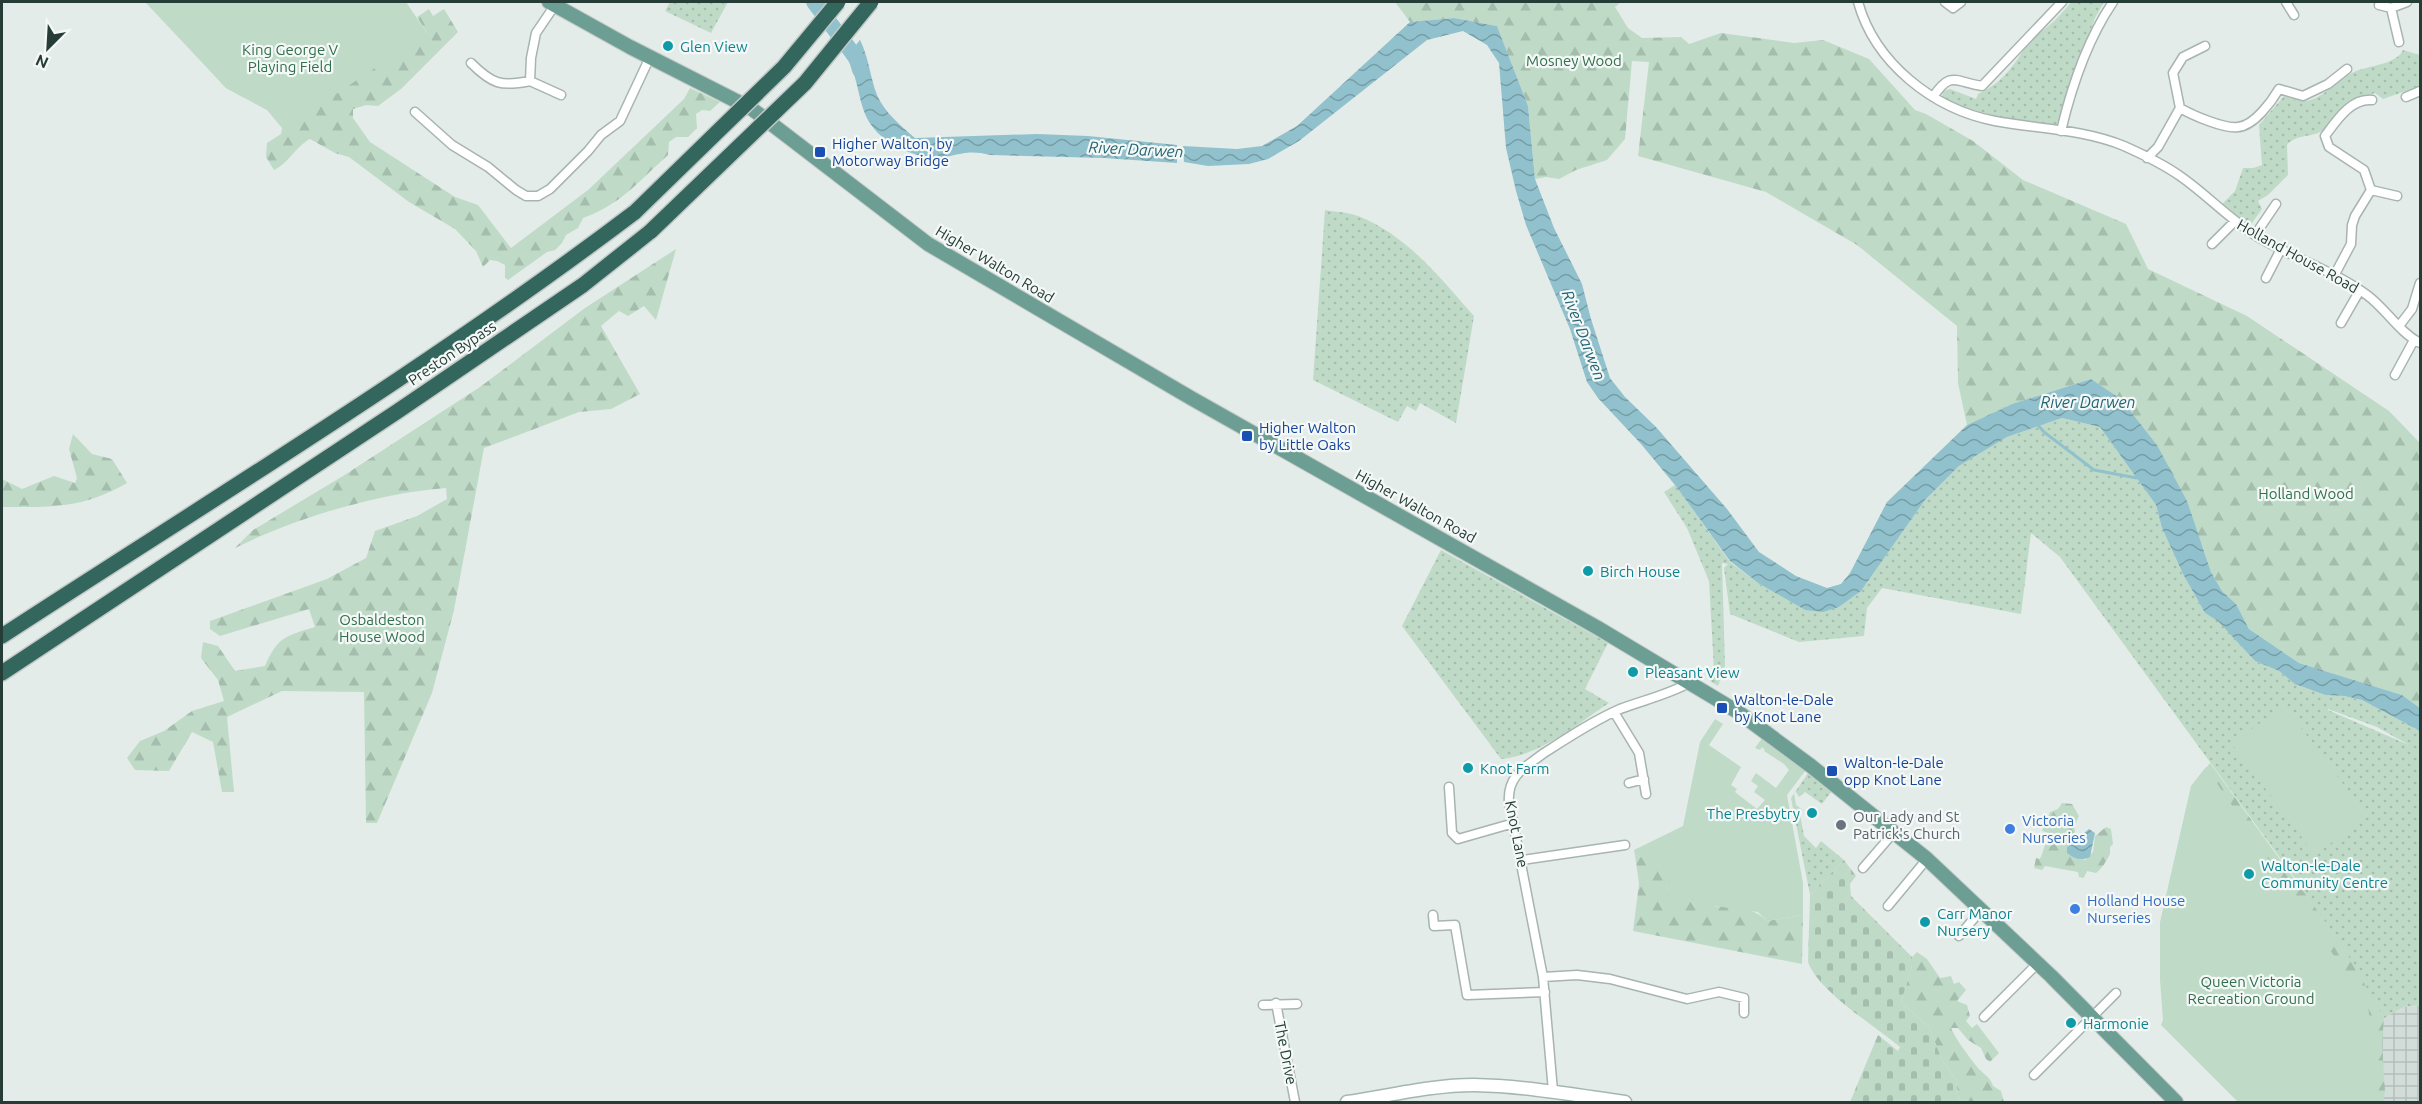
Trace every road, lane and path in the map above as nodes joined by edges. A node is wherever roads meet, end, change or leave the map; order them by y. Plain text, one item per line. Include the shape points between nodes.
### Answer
1 (838, 2) edge
2 (871, 2) edge
3 (1858, 2) edge
4 (1945, 2) edge
5 (1961, 2) edge
6 (2062, 2) edge
7 (2113, 2) edge
8 (2286, 2) edge
9 (2407, 2) edge
10 (552, 3) edge
11 (2379, 5) dead end
12 (2391, 8) junction
13 (2294, 15) dead end
14 (2399, 42) dead end
15 (2205, 46) dead end
16 (650, 57) junction
17 (471, 63) dead end
18 (2347, 69) dead end
19 (530, 81) junction
20 (2421, 91) edge
21 (561, 95) dead end
22 (1933, 97) junction
23 (2406, 97) dead end
24 (2372, 100) dead end
25 (2180, 108) junction
26 (415, 112) dead end
27 (2061, 130) junction
28 (2147, 158) junction
29 (2372, 190) junction
30 (2397, 196) dead end
31 (2276, 204) dead end
32 (2235, 221) junction
33 (2255, 235) junction
34 (2212, 244) dead end
35 (2281, 249) junction
36 (2334, 276) junction
37 (2266, 278) dead end
38 (2421, 283) edge
39 (2360, 290) junction
40 (2341, 323) dead end
41 (2398, 327) junction
42 (2417, 342) edge
43 (2395, 375) dead end
44 (2, 636) edge
45 (2, 673) edge
46 (1689, 682) junction
47 (1614, 712) junction
48 (1644, 780) junction
49 (1629, 783) dead end
50 (1449, 787) dead end
51 (1646, 794) dead end
52 (1514, 823) junction
53 (1895, 831) junction
54 (1625, 845) dead end
55 (1927, 859) junction
56 (1522, 860) junction
57 (1863, 868) dead end
58 (1888, 906) dead end
59 (1982, 909) junction
60 (1433, 915) dead end
61 (1959, 936) dead end
62 (2038, 963) junction
63 (1543, 977) junction
64 (1545, 992) junction
65 (2116, 993) dead end
66 (1276, 1003) junction
67 (1297, 1004) dead end
68 (1263, 1005) dead end
69 (1744, 1013) dead end
70 (1984, 1017) dead end
71 (2092, 1017) junction
72 (2034, 1075) dead end
73 (1553, 1091) junction
74 (1295, 1102) edge
75 (1347, 1102) edge
76 (1625, 1102) edge
77 (2176, 1102) edge

1 - 44 highway, Preston Bypass, bridge via 784,67 635,212 571,261
2 - 45 highway, Preston Bypass, bridge via 805,83 651,231 583,285
3 - 22 street, Holland House Road via 1871,34 1886,56
4 - 5 street via 1953,8
6 - 22 street via 1982,87 1955,79 1943,82
7 - 27 street via 2085,54
8 - 13 street
9 - 12 street
10 - 16 main road, Higher Walton Road
10 - 19 street via 536,33
11 - 12 street
12 - 14 street
15 - 25 street via 2183,57 2173,73
16 - 26 street via 620,121 538,196 526,196 516,190 452,145
16 - 46 main road, Higher Walton Road via 752,109 928,244
17 - 19 street via 497,83
18 - 25 street via 2303,96 2279,89 2251,122 2238,128 2195,117
19 - 21 street
20 - 23 street
22 - 27 street, Holland House Road via 1993,121
24 - 29 street via 2362,99 2351,105 2325,136 2329,147 2364,170
25 - 28 street via 2158,147
27 - 28 street, Holland House Road via 2122,146
28 - 32 street, Holland House Road via 2179,175
29 - 30 street
29 - 36 street via 2355,216 2350,244
31 - 33 street
32 - 33 street, Holland House Road
32 - 34 street
33 - 35 street, Holland House Road
35 - 36 street, Holland House Road
35 - 37 street
36 - 39 street, Holland House Road
38 - 41 street via 2412,309
39 - 40 street
39 - 41 street, Holland House Road
41 - 42 street, Holland House Road
42 - 43 street
46 - 47 street, Knot Lane via 1671,693
46 - 53 main road, Higher Walton Road via 1755,724
47 - 48 street via 1639,753
47 - 52 street, Knot Lane via 1593,721 1518,771 1509,790
48 - 49 street
48 - 51 street
50 - 52 street via 1452,833 1458,839
52 - 56 street, Knot Lane
53 - 55 main road, Higher Walton Road
53 - 57 street
54 - 56 street
55 - 58 street
55 - 59 main road, Higher Walton Road
56 - 63 street, Knot Lane
59 - 61 street
59 - 62 main road, Higher Walton Road
60 - 64 street via 1434,926 1455,925 1467,995
62 - 70 street
62 - 71 main road, Higher Walton Road
63 - 64 street, Knot Lane
63 - 69 street via 1577,975 1610,979 1687,999 1719,992 1743,998
64 - 73 street, Knot Lane
65 - 71 street
66 - 67 street
66 - 68 street
66 - 74 street, The Drive
71 - 72 street
71 - 77 main road, Higher Walton Road
73 - 75 main road via 1473,1085
73 - 76 main road

